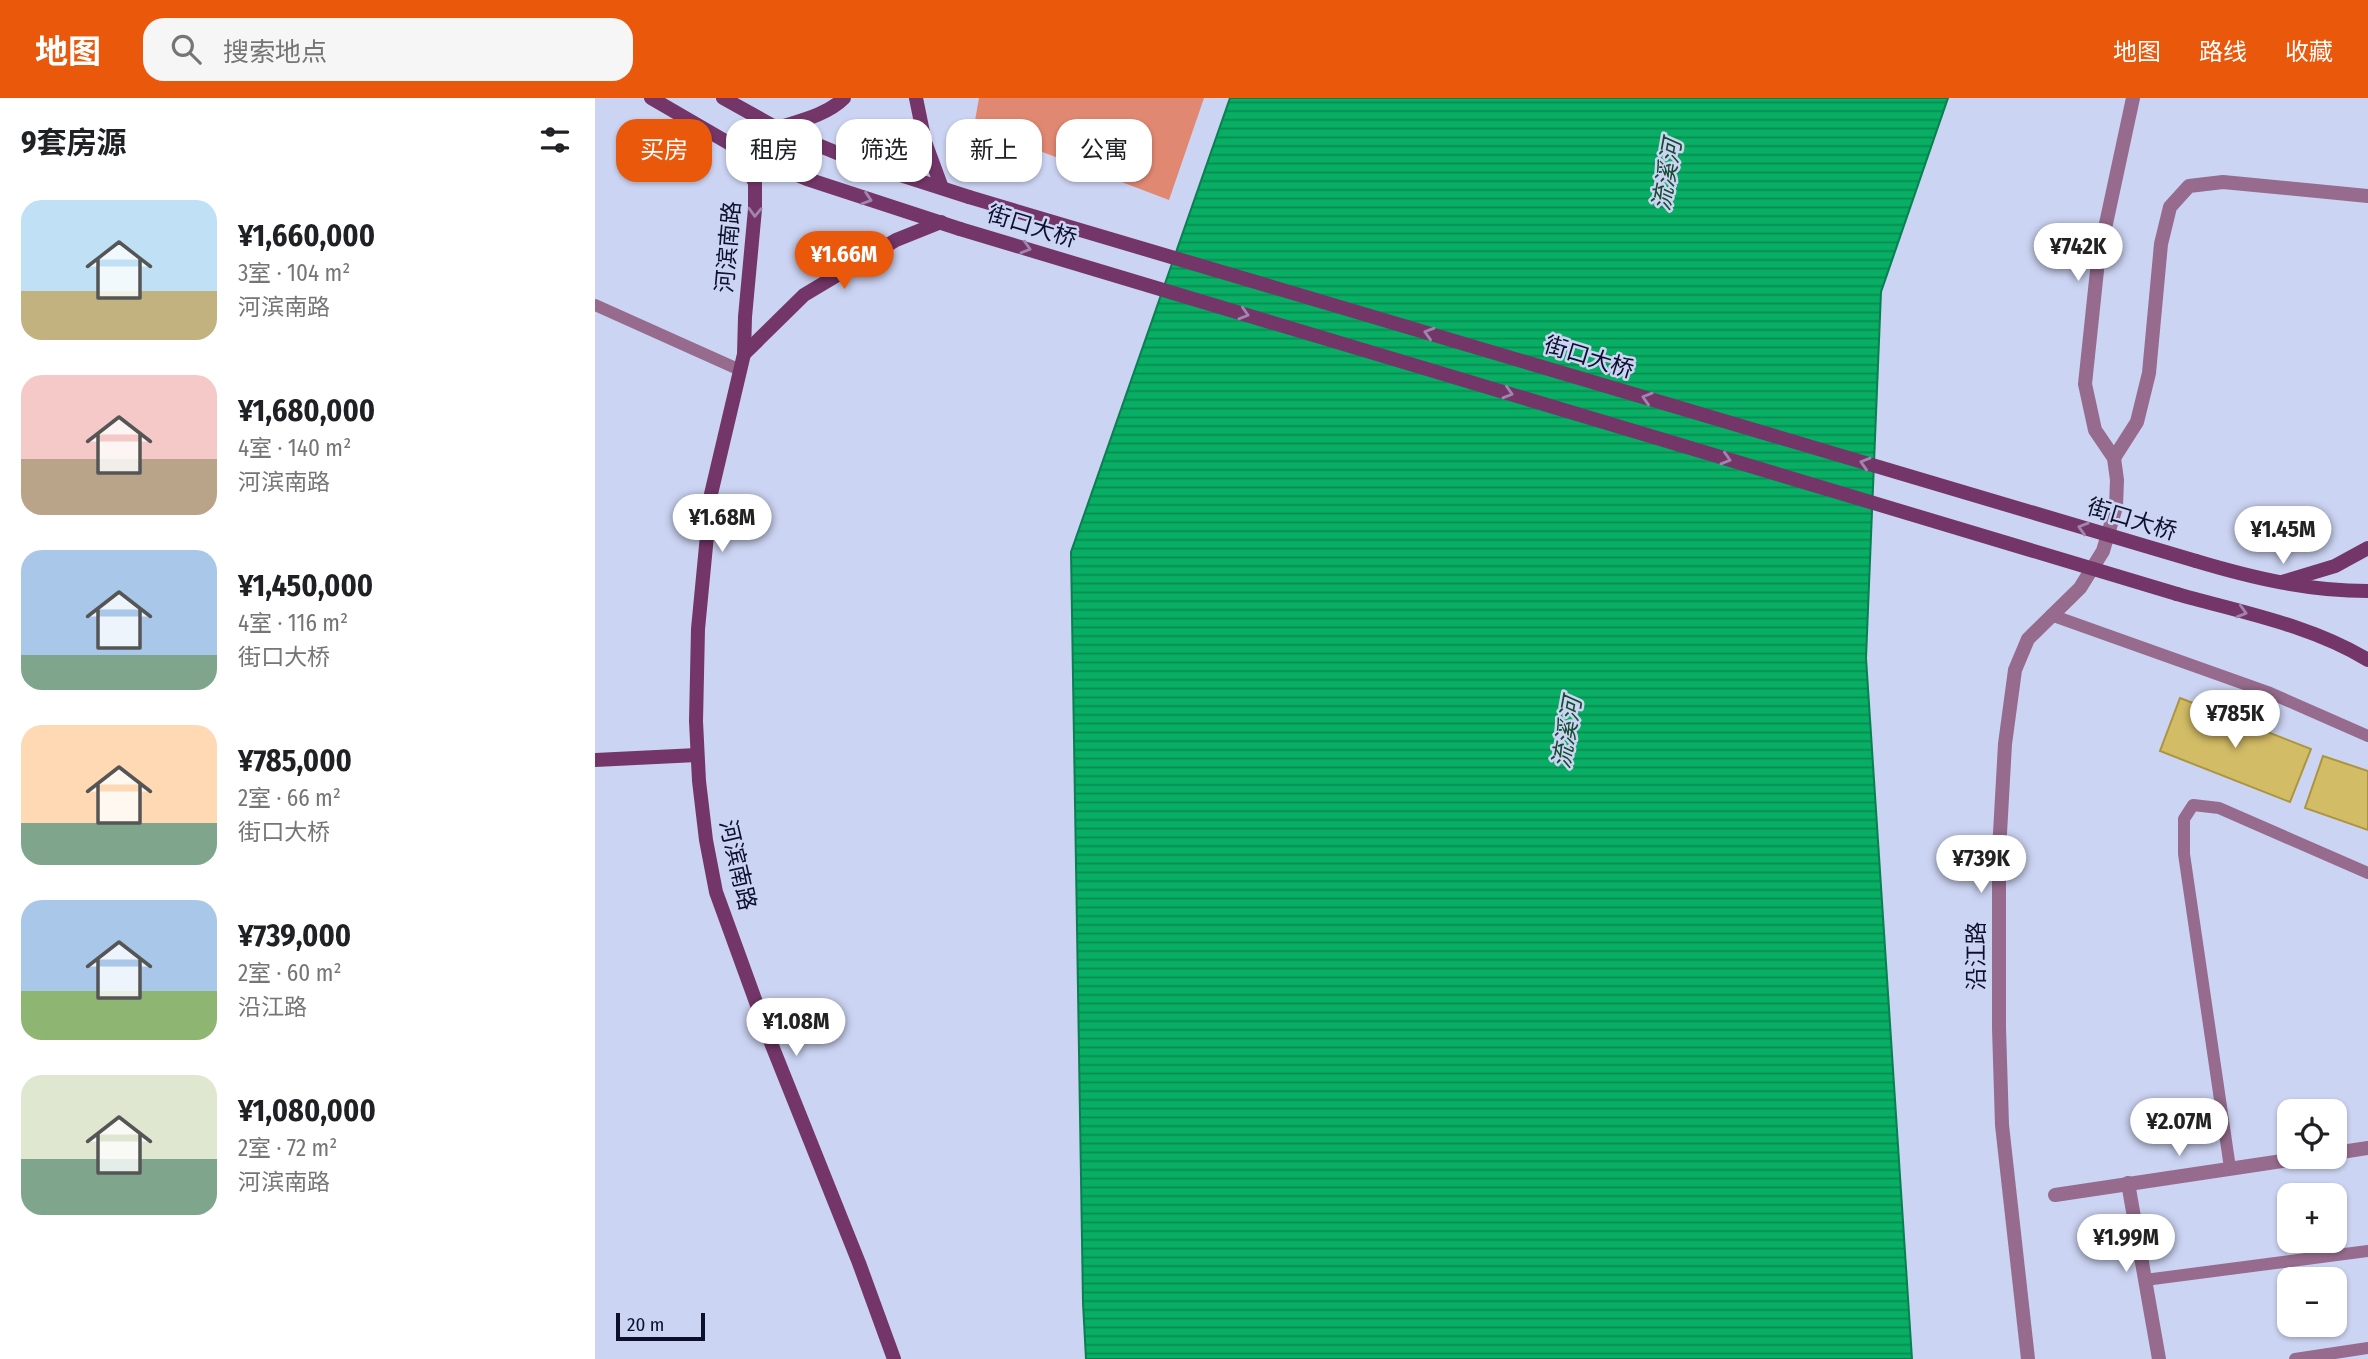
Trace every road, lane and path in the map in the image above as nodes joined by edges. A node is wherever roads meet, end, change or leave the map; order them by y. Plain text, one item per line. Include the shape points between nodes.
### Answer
1 (651, 98) edge
2 (723, 98) edge
3 (844, 98) edge
4 (916, 98) edge
5 (2133, 98) edge
6 (761, 119) edge
7 (804, 119) edge
8 (726, 142) edge
9 (822, 147) edge
10 (754, 182) edge
11 (816, 182) edge
12 (942, 188) junction
13 (2368, 196) edge
14 (941, 222) junction
15 (595, 304) edge
16 (744, 354) junction
17 (740, 370) junction
18 (2114, 458) junction
19 (2368, 548) edge
20 (2279, 583) junction
21 (2368, 591) edge
22 (2051, 615) junction
23 (2368, 660) edge
24 (2368, 736) edge
25 (697, 755) junction
26 (595, 760) edge
27 (2368, 873) edge
28 (2368, 1148) edge
29 (2347, 1151) edge
30 (2277, 1161) edge
31 (2230, 1168) junction
32 (2128, 1183) junction
33 (2055, 1195) dead end
34 (2368, 1251) edge
35 (2145, 1280) junction
36 (2368, 1348) edge
37 (894, 1359) edge
38 (2028, 1359) edge
39 (2159, 1359) edge
40 (2295, 1359) edge

1 - 8 main road, 街口大桥
2 - 6 main road, 街口大桥
3 - 7 main road
4 - 12 main road via 925,142
5 - 18 street via 2098,261 2085,384 2095,430
9 - 12 main road, 街口大桥
10 -> 16 main road, 河滨南路
11 -> 14 main road, 街口大桥
20 -> 12 main road, 街口大桥, bridge
13 - 18 street via 2223,181 2189,186 2169,206 2149,373 2137,422
14 - 16 main road via 895,240 804,295
14 -> 23 main road, 街口大桥, bridge via 2282,624 2350,648
15 - 17 lane
16 - 17 main road, 河滨南路
17 - 25 main road, 河滨南路 via 708,521 698,629
18 - 22 street, 沿江路 via 2116,507 2103,551 2080,588
19 - 20 main road via 2335,566
20 - 21 main road, 街口大桥
22 - 24 lane via 2270,693
22 - 38 street, 沿江路 via 2028,639 2015,670 1999,851 2002,1125
25 - 26 main road
25 - 37 main road, 河滨南路 via 716,892
27 - 31 lane via 2219,808 2193,805 2184,819 2184,854
28 - 29 street
30 - 31 street
31 - 32 street
32 - 33 street
32 - 35 street
34 - 35 lane
35 - 39 street
36 - 40 lane

